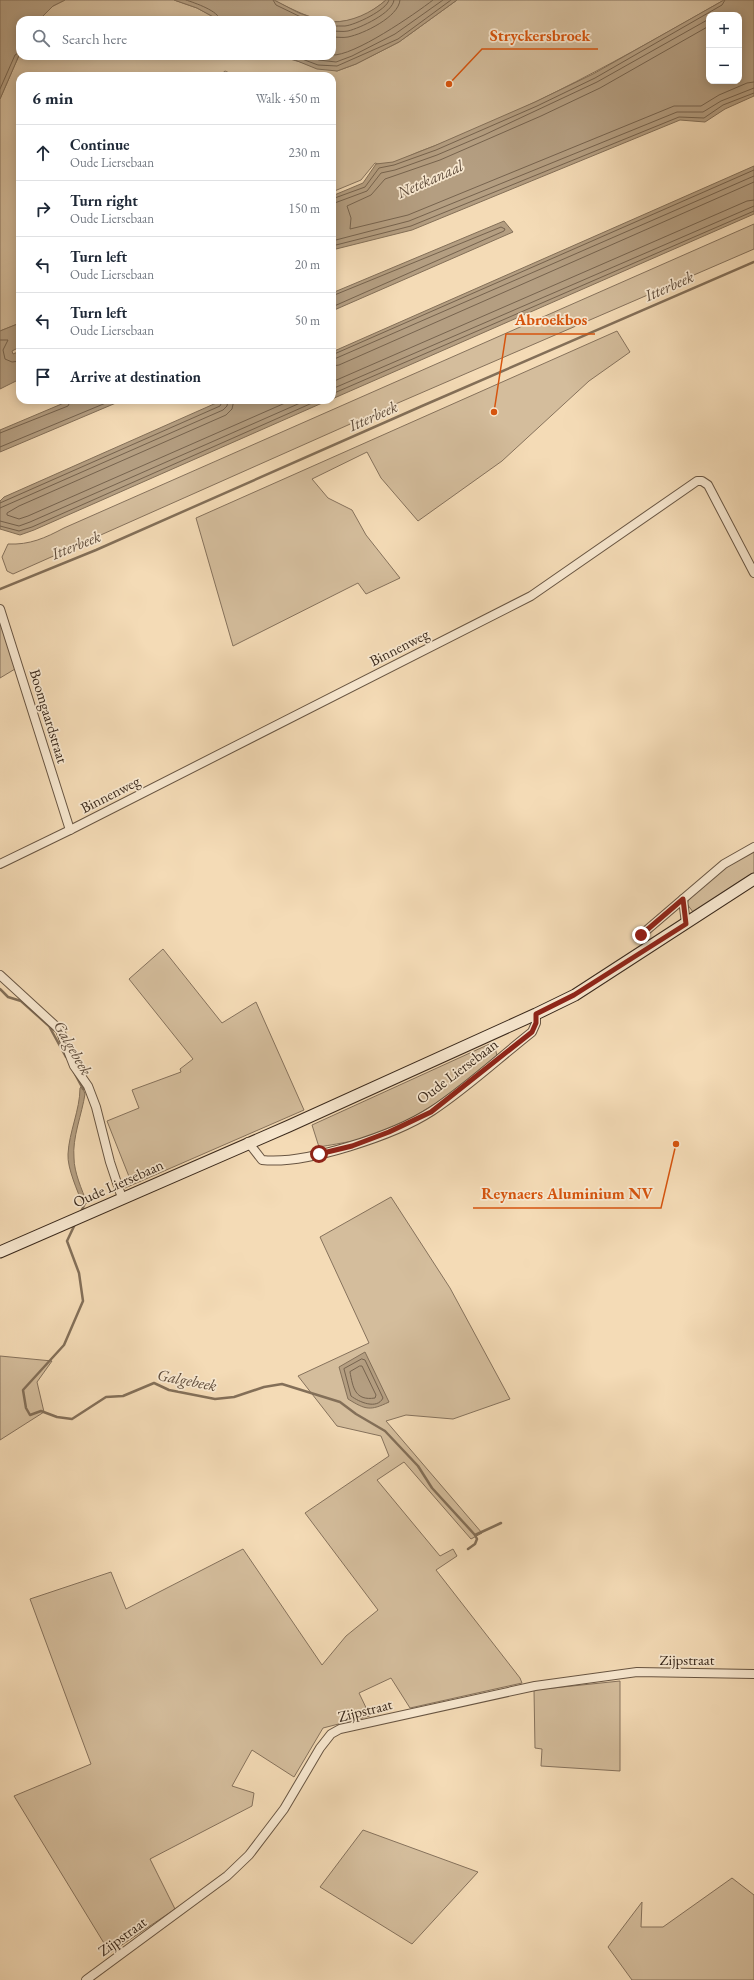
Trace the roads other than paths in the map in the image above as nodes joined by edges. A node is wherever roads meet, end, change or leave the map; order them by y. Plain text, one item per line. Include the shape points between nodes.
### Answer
1 (754, 572) edge
2 (0, 610) edge
3 (70, 830) junction
4 (754, 847) edge
5 (0, 864) edge
6 (754, 879) edge
7 (683, 899) junction
8 (686, 924) junction
9 (641, 935) dead end
10 (0, 975) edge
11 (536, 1014) junction
12 (248, 1142) junction
13 (122, 1198) junction
14 (0, 1252) edge
15 (754, 1674) edge
16 (86, 1980) edge

1 - 3 street, Binnenweg via 708,485 696,481 531,596
2 - 3 street, Boomgaardstraat
3 - 5 street, Binnenweg
4 - 7 street via 724,864
6 - 8 main road, Oude Liersebaan
7 - 8 street
7 - 9 street
8 - 11 main road, Oude Liersebaan via 574,995
10 - 13 street via 60,1030 74,1066 88,1086 96,1107
11 - 12 main road, Oude Liersebaan via 289,1126
11 - 12 street, Oude Liersebaan via 532,1032 472,1081 431,1112 389,1132 352,1146 277,1161 262,1160
12 - 13 main road, Oude Liersebaan
13 - 14 main road, Oude Liersebaan
15 - 16 street, Zijpstraat via 636,1672 535,1686 340,1729 331,1734 324,1743 284,1809 249,1855 227,1876

